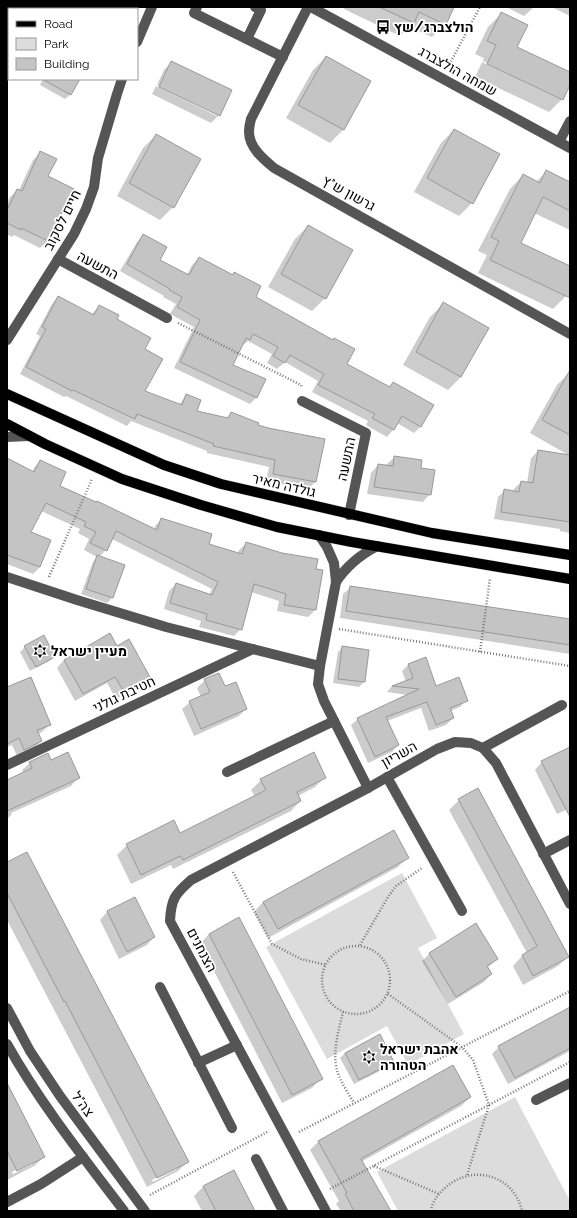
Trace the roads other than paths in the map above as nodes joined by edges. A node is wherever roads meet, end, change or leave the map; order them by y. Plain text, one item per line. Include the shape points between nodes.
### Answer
1 (152, 7) edge
2 (197, 7) edge
3 (255, 7) edge
4 (310, 7) edge
5 (247, 39) junction
6 (138, 40) edge
7 (283, 57) junction
8 (122, 80) edge
9 (570, 121) edge
10 (559, 142) junction
11 (570, 148) edge
12 (58, 259) junction
13 (167, 318) road end
14 (570, 334) edge
15 (7, 340) edge
16 (7, 394) edge
17 (302, 401) road end
18 (7, 424) edge
19 (29, 436) junction
20 (7, 437) edge
21 (349, 515) junction
22 (319, 536) junction
23 (378, 546) junction
24 (570, 555) edge
25 (7, 577) edge
26 (570, 579) edge
27 (336, 582) junction
28 (253, 649) junction
29 (320, 666) junction
30 (562, 705) dead end
31 (334, 721) junction
32 (483, 748) junction
33 (7, 765) edge
34 (227, 772) dead end
35 (387, 777) junction
36 (368, 788) junction
37 (570, 840) edge
38 (544, 854) junction
39 (570, 904) edge
40 (462, 911) dead end
41 (160, 987) dead end
42 (7, 1008) edge
43 (7, 1044) edge
44 (237, 1045) junction
45 (198, 1063) junction
46 (570, 1083) edge
47 (536, 1100) dead end
48 (232, 1128) dead end
49 (83, 1157) junction
50 (256, 1160) dead end
51 (7, 1202) edge
52 (324, 1210) edge
53 (124, 1211) edge
54 (145, 1211) edge
55 (283, 1211) edge

1 - 6 street
2 - 5 street via 194,13
3 - 5 street via 261,10
4 - 7 street, גרשון ש"ץ
4 - 10 street, שמחה הולצברג
5 - 7 street
7 - 14 street, גרשון ש"ץ via 251,119 251,143 263,159 279,171
8 - 12 street, חיים לסקוב via 98,158 94,187 74,234
9 - 10 street
10 - 11 street, שמחה הולצברג
12 - 13 street, התשעה
12 - 15 street, חיים לסקוב
16 - 21 main road, גולדה מאיר via 164,465 221,484
17 - 21 street, התשעה via 366,433
18 - 19 main road
19 - 20 street
19 - 22 main road via 122,478 201,505
21 - 24 main road, גולדה מאיר via 432,533
22 - 23 main road
22 - 27 street via 334,563
23 - 26 main road
23 - 27 street via 347,566
25 - 28 street via 166,627
27 - 29 street
28 - 29 street
28 - 33 street, חטיבת גולני
29 - 31 street via 318,684
30 - 32 street
31 - 34 street
31 - 36 street
32 - 35 street, השריון via 471,743 455,742 437,749
32 - 38 street via 496,763
35 - 36 street, השריון
35 - 40 street
36 - 44 street, הצנחנים via 191,880 175,896 170,921
37 - 38 street
38 - 39 street
41 - 45 street
42 - 54 street, צה"ל via 30,1051 56,1090
43 - 49 street
44 - 45 street
44 - 52 street, הצנחנים
45 - 48 street
46 - 47 street
49 - 51 street
49 - 53 street
50 - 55 street

